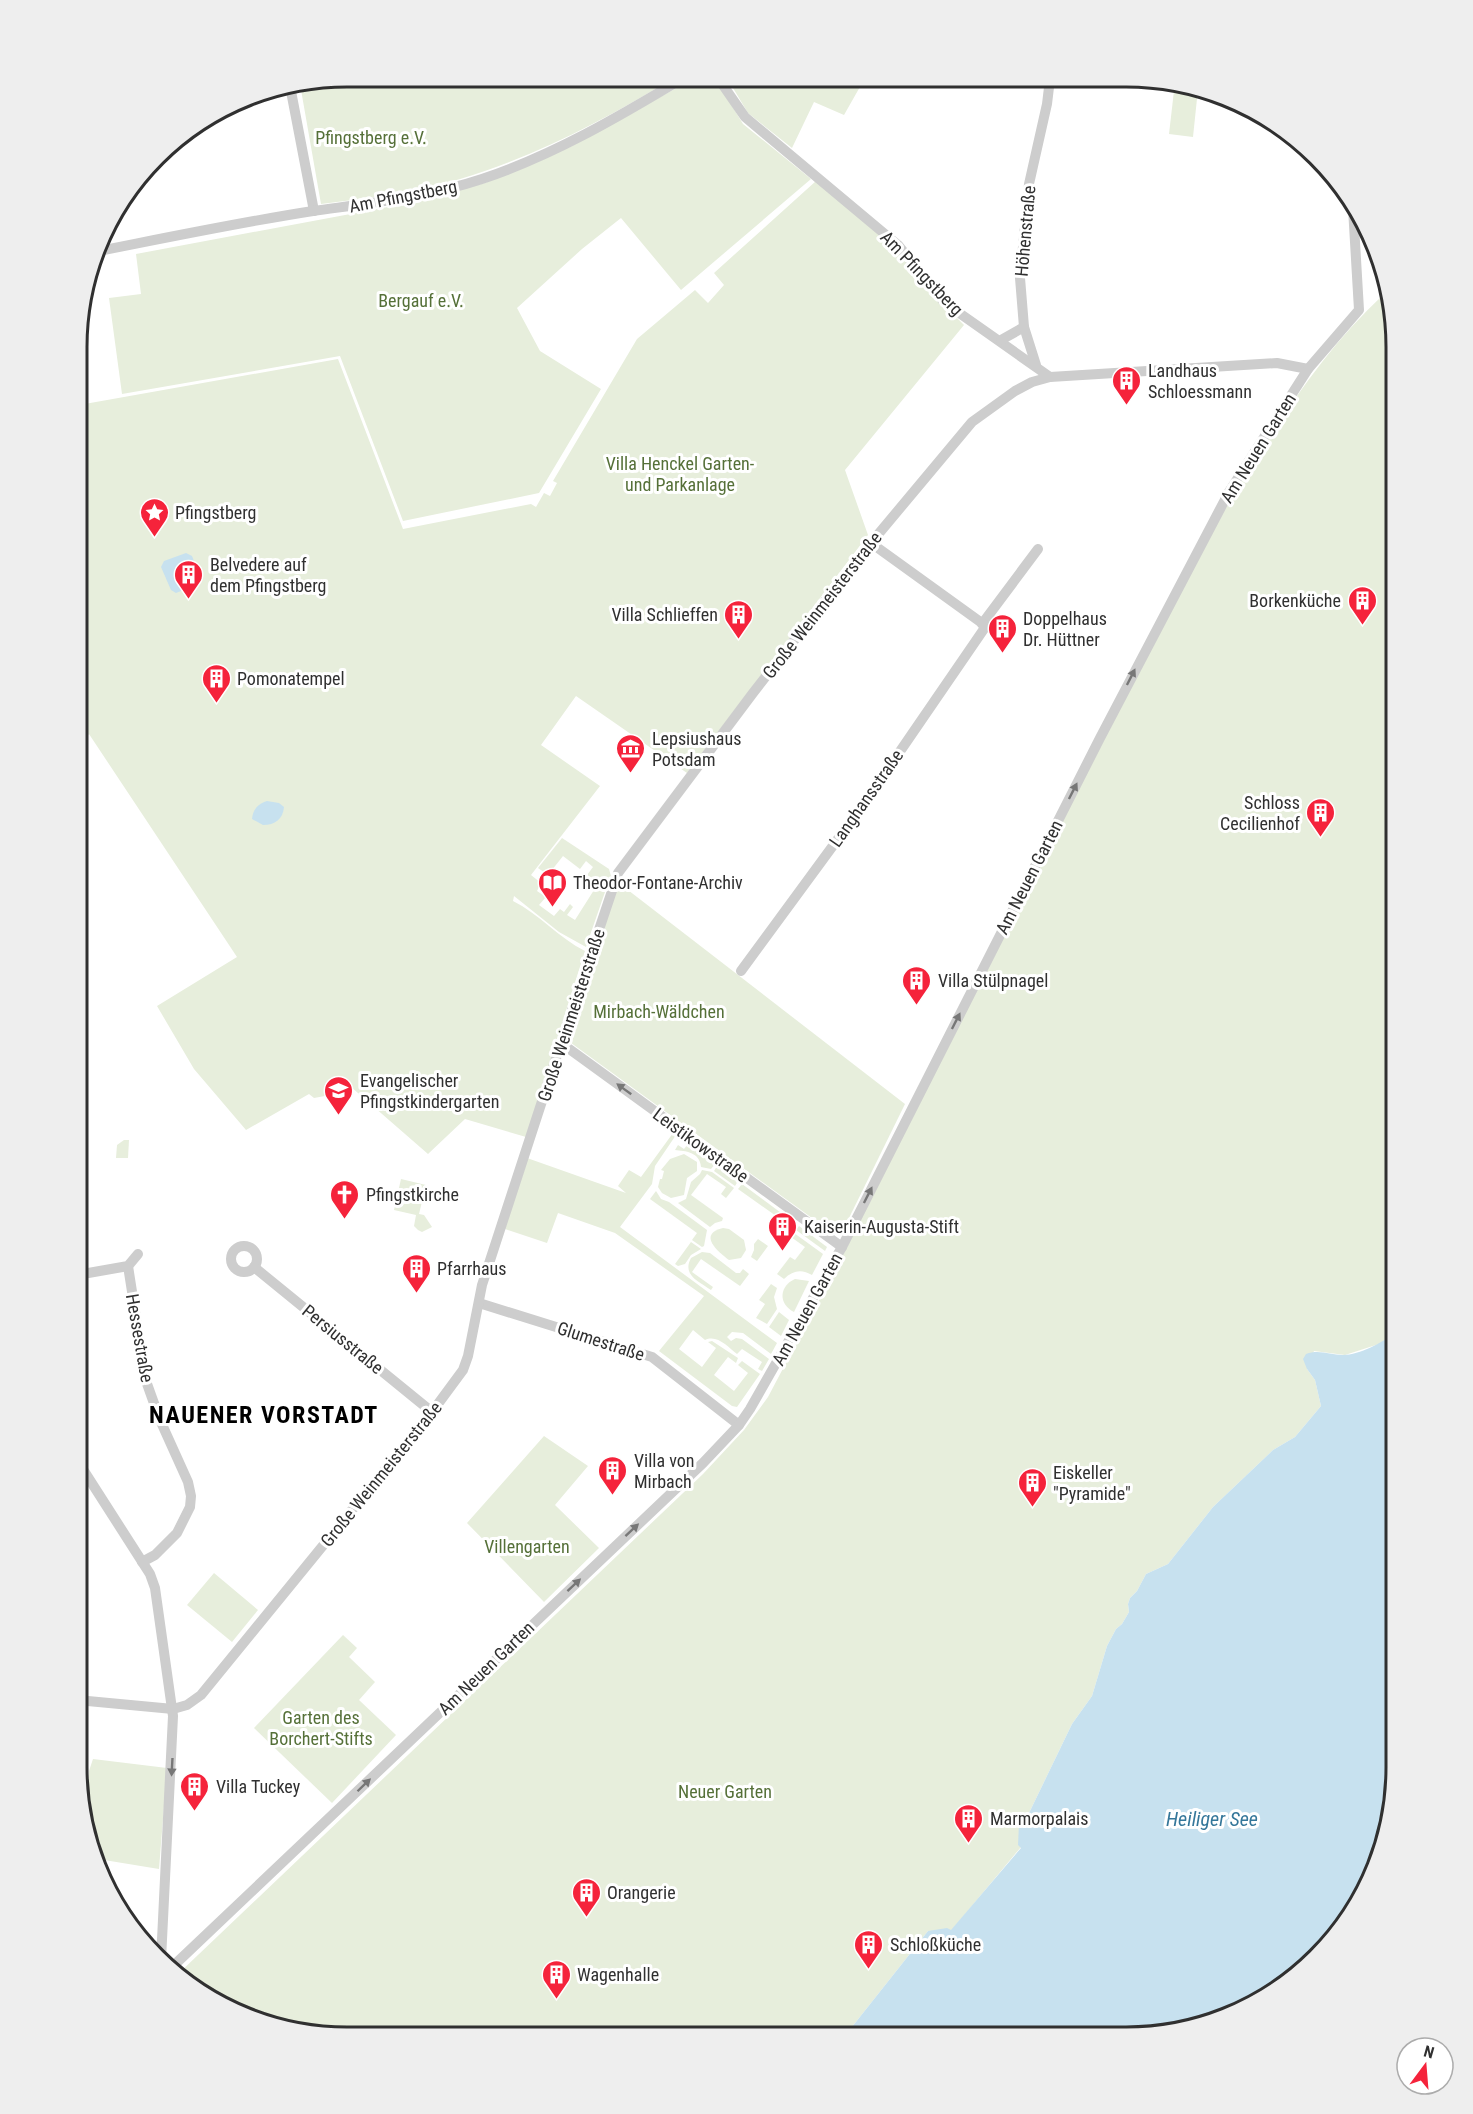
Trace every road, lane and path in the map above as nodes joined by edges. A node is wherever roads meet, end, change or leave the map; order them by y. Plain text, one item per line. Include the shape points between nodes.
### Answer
1 (669, 87) edge
2 (724, 87) edge
3 (1049, 87) edge
4 (291, 93) edge
5 (314, 211) junction
6 (1354, 222) edge
7 (106, 250) edge
8 (1024, 327) junction
9 (1001, 340) junction
10 (1037, 366) junction
11 (1308, 369) junction
12 (1050, 377) junction
13 (871, 543) junction
14 (1038, 549) dead end
15 (982, 624) junction
16 (741, 971) dead end
17 (561, 1043) junction
18 (842, 1247) junction
19 (138, 1254) dead end
20 (128, 1266) junction
21 (254, 1267) dead end
22 (87, 1273) edge
23 (479, 1303) junction
24 (432, 1412) junction
25 (739, 1425) junction
26 (87, 1476) edge
27 (142, 1562) junction
28 (87, 1701) edge
29 (173, 1709) junction
30 (162, 1949) edge
31 (176, 1963) edge

1 - 5 street, Am Pfingstberg via 568,143 492,175 409,197
2 - 9 street, Am Pfingstberg via 745,117 898,246 945,303
3 - 8 street, Höhenstraße via 1029,184 1020,278
4 - 5 street
5 - 7 street, Am Pfingstberg
6 - 11 street, Am Neuen Garten via 1359,310
8 - 9 street
8 - 10 street, Höhenstraße
9 - 10 street, Am Pfingstberg
10 - 12 street
11 - 12 street, Große Weinmeisterstraße via 1277,363
18 -> 11 street, Am Neuen Garten via 1184,575 1229,492
12 - 13 street, Große Weinmeisterstraße via 1032,382 979,416
13 - 15 street
13 - 17 street, Große Weinmeisterstraße via 618,873
14 - 15 street, Langhansstraße
15 - 16 street, Langhansstraße via 986,626 874,788
18 -> 17 street, Leistikowstraße
17 - 23 street, Große Weinmeisterstraße
18 - 25 street, Am Neuen Garten
19 - 20 street
20 - 22 street
20 - 27 street, Hessestraße via 146,1381 188,1482 190,1496 190,1507 177,1533
21 - 24 street, Persiusstraße
23 - 24 street, Große Weinmeisterstraße via 463,1370
23 - 25 street, Glumestraße via 652,1357
24 - 29 street, Große Weinmeisterstraße via 201,1695
31 -> 25 street, Am Neuen Garten
26 - 27 street
27 - 29 street via 155,1588
28 - 29 street
29 -> 30 street

